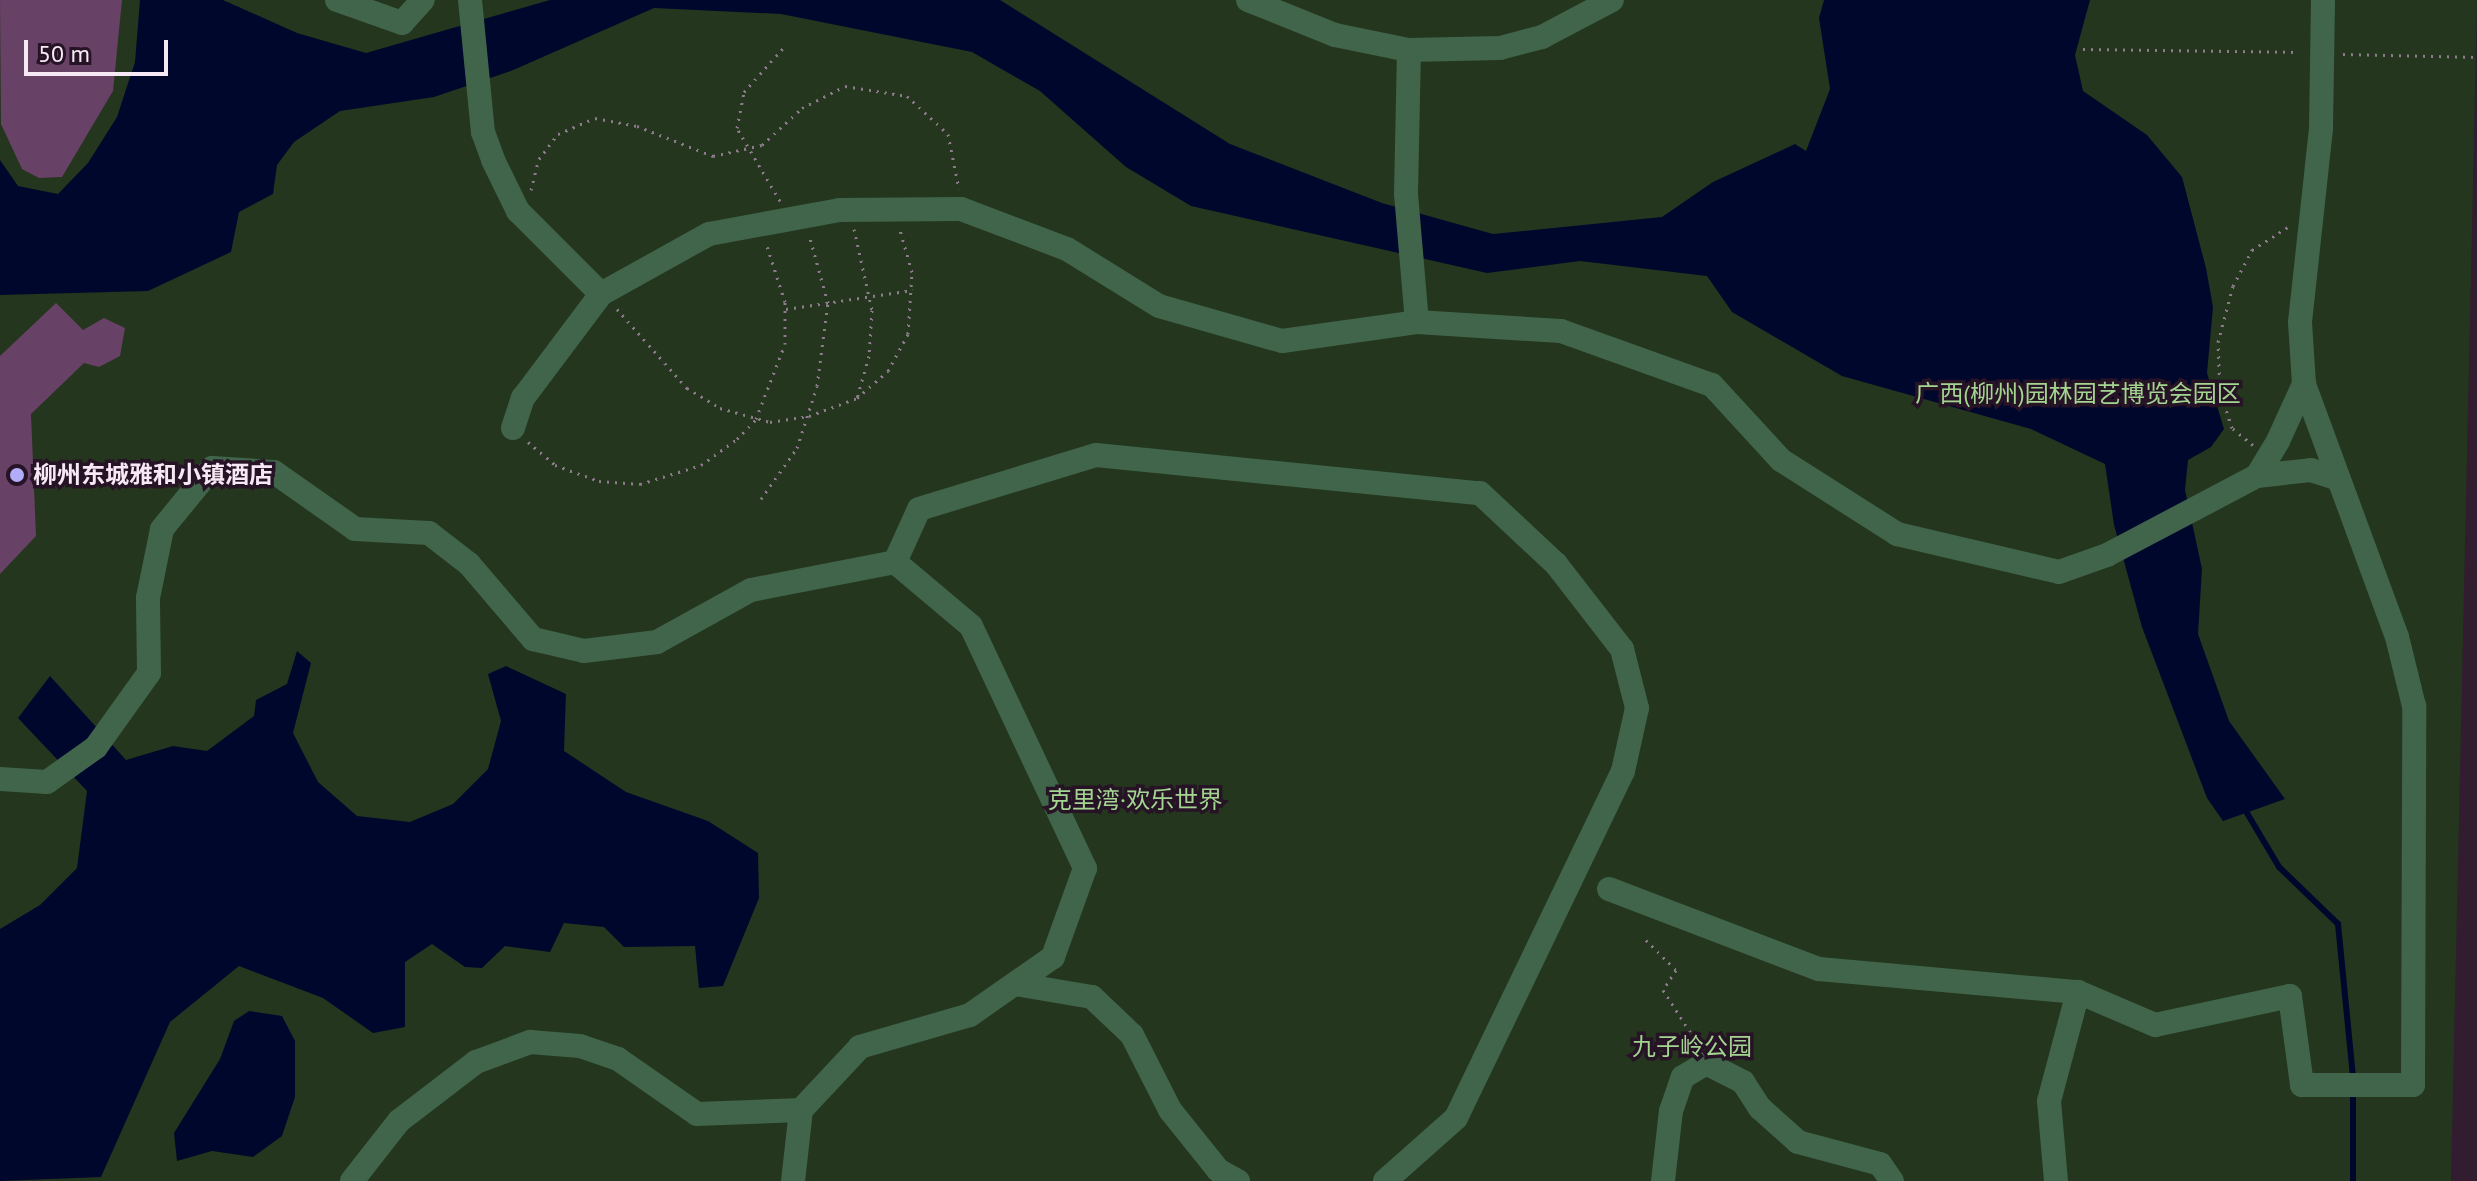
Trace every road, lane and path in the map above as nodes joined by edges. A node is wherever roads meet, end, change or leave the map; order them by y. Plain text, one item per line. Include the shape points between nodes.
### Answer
1 (337, 0) edge
2 (423, 0) edge
3 (470, 0) edge
4 (1248, 0) edge
5 (1612, 0) edge
6 (2323, 0) edge
7 (785, 46) dead end
8 (2083, 49) dead end
9 (1409, 50) junction
10 (2322, 53) junction
11 (2477, 57) edge
12 (746, 149) junction
13 (893, 208) junction
14 (961, 209) junction
15 (840, 210) junction
16 (793, 217) junction
17 (525, 219) junction
18 (760, 224) junction
19 (2312, 224) junction
20 (913, 290) junction
21 (601, 294) junction
22 (870, 298) junction
23 (828, 303) junction
24 (785, 309) junction
25 (1417, 322) junction
26 (2304, 384) junction
27 (857, 398) junction
28 (803, 417) junction
29 (756, 419) junction
30 (513, 428) joint
31 (2262, 467) junction
32 (2338, 479) junction
33 (761, 499) dead end
34 (895, 562) junction
35 (0, 779) edge
36 (1609, 889) dead end
37 (1646, 940) dead end
38 (1015, 984) junction
39 (2078, 992) junction
40 (1706, 1063) junction
41 (801, 1110) junction
42 (352, 1181) edge
43 (793, 1181) edge
44 (1238, 1181) edge
45 (1385, 1181) edge
46 (1663, 1181) edge
47 (1892, 1181) edge
48 (2056, 1181) edge

1 - 2 lane via 402,23
3 - 17 lane via 480,103 493,160
4 - 9 lane via 1309,27
5 - 9 lane via 1542,37 1500,48
6 - 10 lane
7 - 12 path via 744,92 737,128
8 - 10 path
9 - 25 lane via 1406,194
10 - 11 path
10 - 19 lane
12 - 14 path via 762,145 802,108 845,86 907,96 948,134
12 - 16 path
12 - 17 path via 713,156 637,126 595,118 558,134 539,159
13 - 14 lane
13 - 15 lane
13 - 20 path
14 - 25 lane via 1067,249 1159,306 1282,341
15 - 16 lane
15 - 22 path via 854,230
16 - 18 lane
16 - 23 path via 820,257
17 - 21 lane
18 - 21 lane via 709,234
18 - 24 path
19 - 26 lane via 2300,322
19 - 31 path via 2288,227 2252,250 2233,286 2218,342 2220,390 2232,428
20 - 22 path
20 - 27 path via 908,334 888,371
21 - 29 path via 687,388
21 - 30 lane via 523,398
22 - 23 path
22 - 27 path via 869,356
23 - 24 path
23 - 28 path via 817,386
24 - 29 path via 785,344
25 - 31 lane via 1561,331 1712,385 1781,460 1897,534 2059,572 2107,555 2213,503
26 - 31 lane
26 - 32 lane
27 - 28 path
28 - 29 path
28 - 33 path via 797,448
29 - 30 path via 701,465 640,484 599,481 555,465
31 - 32 lane via 2311,470
32 - 39 lane via 2397,637 2414,706 2413,1085 2302,1085 2290,996 2155,1025
34 - 35 lane via 751,590 657,642 584,651 533,639 469,564 429,533 355,529 274,472 212,468 162,529 148,598 149,673 96,747 47,782
34 - 38 lane via 971,626 1085,868 1053,957
34 - 45 lane via 919,509 1096,455 1480,493 1556,564 1622,649 1637,708 1623,771 1456,1118
36 - 39 lane via 1819,969
37 - 40 path via 1676,970 1663,990 1688,1020
38 - 41 lane via 970,1015 860,1047
38 - 44 lane via 1092,997 1132,1035 1170,1110 1218,1170
39 - 48 lane via 2049,1101
40 - 46 lane via 1683,1077 1671,1111
40 - 47 lane via 1743,1082 1760,1108 1798,1142 1880,1164
41 - 42 lane via 697,1114 618,1059 580,1046 530,1042 476,1062 399,1121
41 - 43 lane

